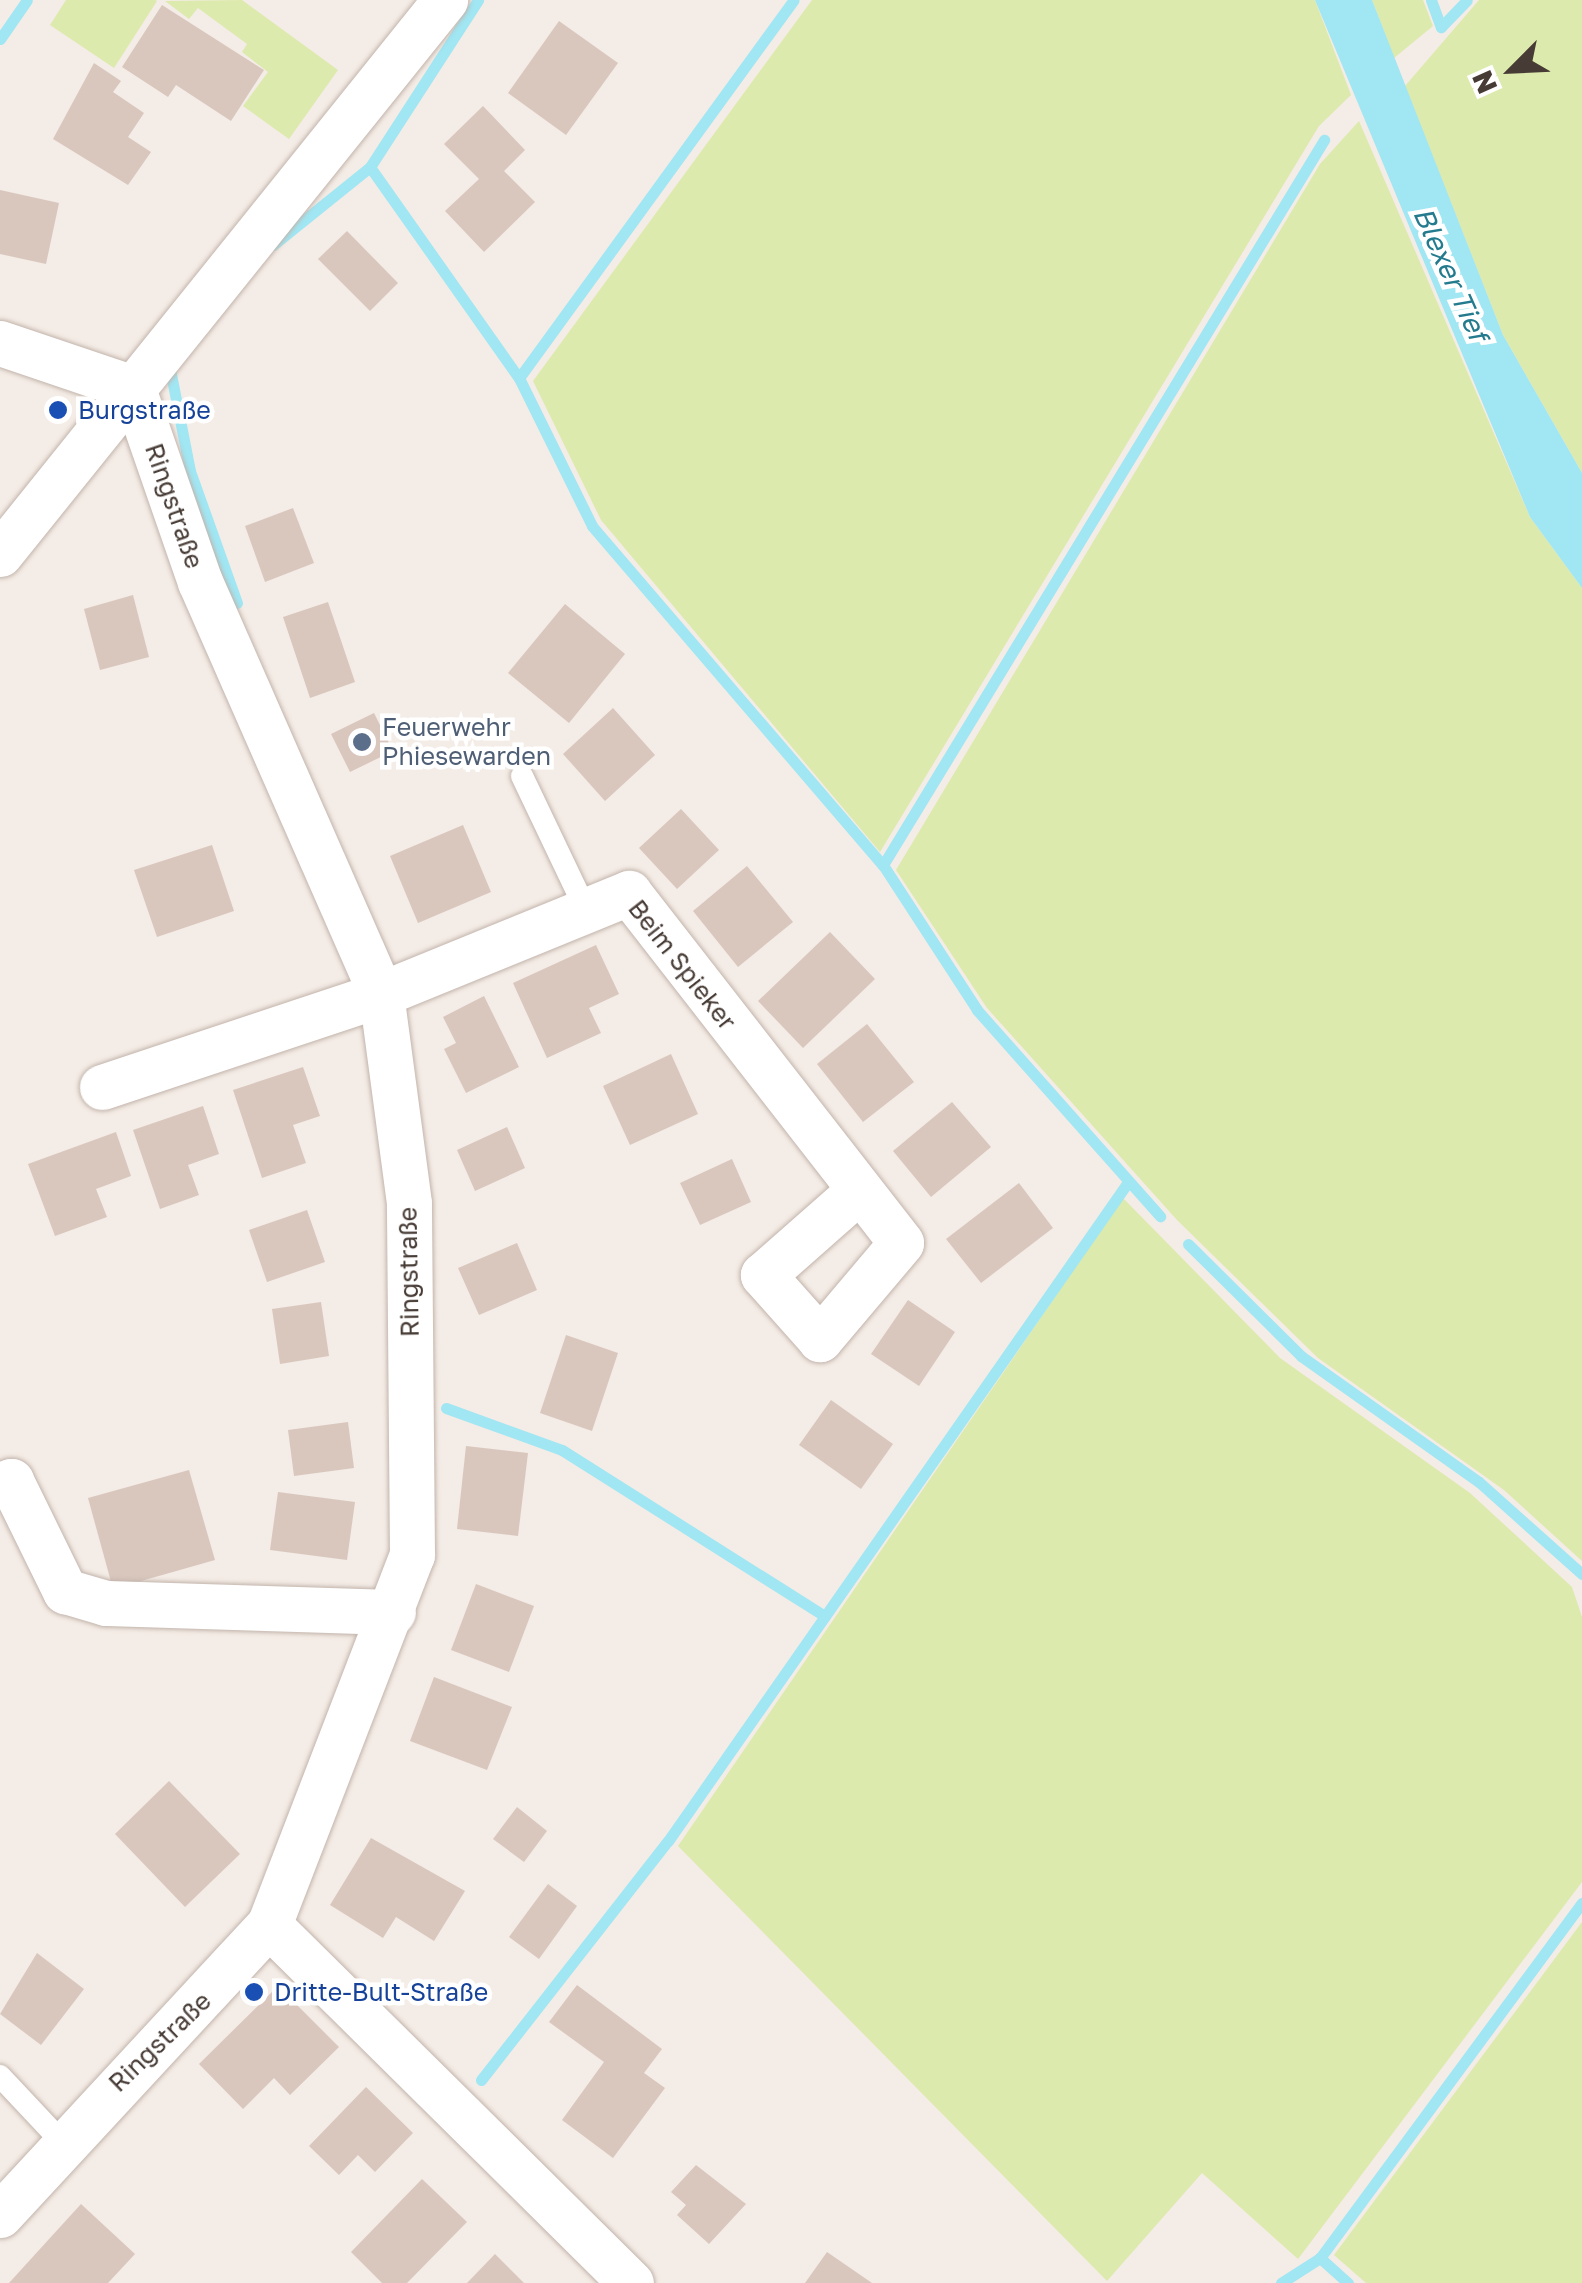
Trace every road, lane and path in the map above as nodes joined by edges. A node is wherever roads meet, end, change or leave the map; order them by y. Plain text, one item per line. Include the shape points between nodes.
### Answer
1 (445, 0) edge
2 (0, 342) edge
3 (133, 388) junction
4 (0, 554) edge
5 (522, 776) dead end
6 (586, 910) junction
7 (382, 994) junction
8 (102, 1087) dead end
9 (857, 1192) junction
10 (0, 1484) edge
11 (393, 1612) junction
12 (269, 1924) junction
13 (0, 2076) edge
14 (60, 2140) junction
15 (0, 2215) edge
16 (630, 2283) edge

1 - 3 street
2 - 3 street
3 - 4 street
3 - 7 street, Ringstraße via 200,582
5 - 6 lane
6 - 7 street, Beim Spieker
6 - 9 street, Beim Spieker via 629,893
7 - 8 street, Beim Spieker
7 - 11 street, Ringstraße via 409,1203 412,1555
9 - 9 street, Beim Spieker via 901,1243 820,1339 763,1276
10 - 11 street via 11,1481 20,1495 65,1592 106,1603
11 - 12 street, Ringstraße
12 - 14 street, Ringstraße
12 - 16 street
13 - 14 lane
14 - 15 street, Ringstraße

